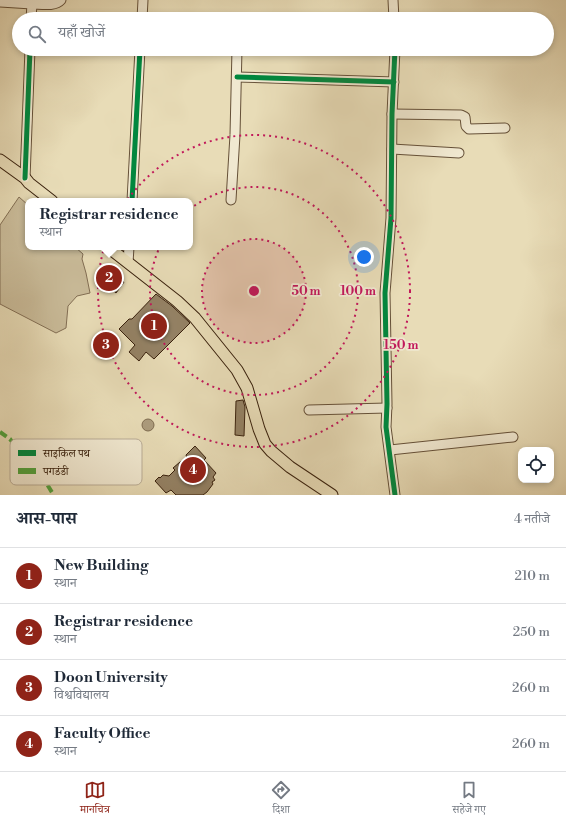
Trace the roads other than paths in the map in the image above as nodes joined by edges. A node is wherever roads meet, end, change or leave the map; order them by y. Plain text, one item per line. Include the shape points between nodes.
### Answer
1 (61, 0) edge
2 (143, 0) edge
3 (393, 0) edge
4 (0, 2) edge
5 (21, 2) edge
6 (32, 4) junction
7 (31, 12) edge
8 (142, 12) edge
9 (394, 12) edge
10 (30, 56) edge
11 (140, 56) edge
12 (237, 56) edge
13 (395, 56) edge
14 (236, 78) junction
15 (394, 82) junction
16 (392, 114) junction
17 (505, 128) dead end
18 (392, 149) junction
19 (459, 152) dead end
20 (0, 160) edge
21 (25, 178) junction
22 (48, 198) edge
23 (132, 198) edge
24 (230, 200) dead end
25 (112, 250) edge
26 (129, 250) edge
27 (128, 263) junction
28 (387, 408) junction
29 (309, 410) dead end
30 (513, 437) dead end
31 (390, 450) junction
32 (332, 495) edge
33 (395, 495) edge

1 - 6 street via 52,4
2 - 8 street
3 - 9 street
4 - 5 street
5 - 6 street
6 - 7 street
10 - 21 street
11 - 23 street
12 - 14 street
13 - 15 street
14 - 15 street
14 - 24 street
15 - 16 street
16 - 17 street via 461,115 465,117 469,129
16 - 18 street
18 - 19 street
18 - 28 street via 391,218 384,293
20 - 21 main road
21 - 22 main road
25 - 27 main road
26 - 27 street
27 - 32 main road via 195,318 237,370 248,388 258,429 271,451
28 - 29 street
28 - 31 street via 386,427
30 - 31 street
31 - 33 street

